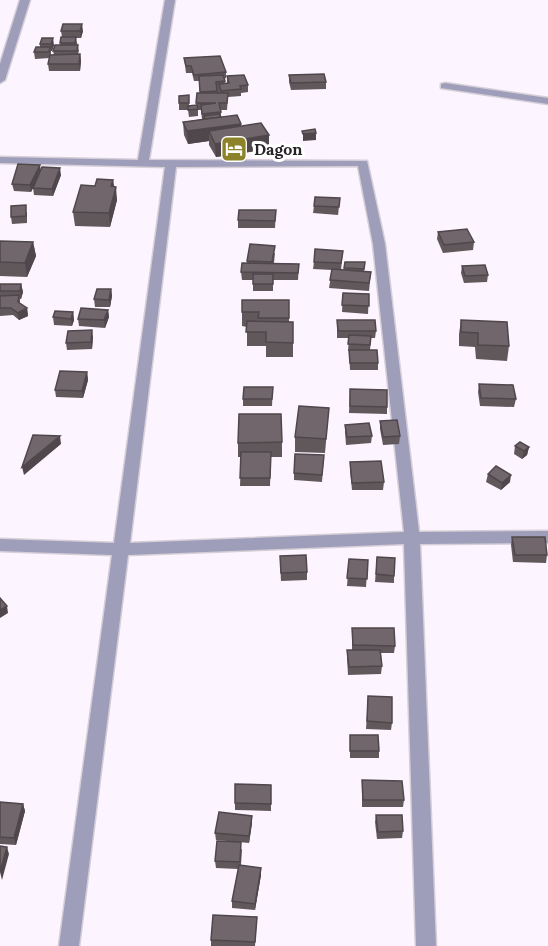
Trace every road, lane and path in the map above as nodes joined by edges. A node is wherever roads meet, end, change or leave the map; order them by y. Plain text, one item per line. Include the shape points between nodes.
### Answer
1 (25, 0) edge
2 (170, 0) edge
3 (0, 80) edge
4 (445, 86) dead end
5 (548, 101) edge
6 (0, 160) edge
7 (143, 164) junction
8 (171, 164) junction
9 (548, 537) edge
10 (412, 538) junction
11 (0, 545) edge
12 (120, 549) junction
13 (69, 946) edge
14 (426, 946) edge

1 - 3 street
2 - 7 street
4 - 5 street
6 - 7 street
7 - 8 street
8 - 10 street via 363,163 379,244
8 - 12 street
9 - 10 street
10 - 12 street
10 - 14 street
11 - 12 street
12 - 13 street

